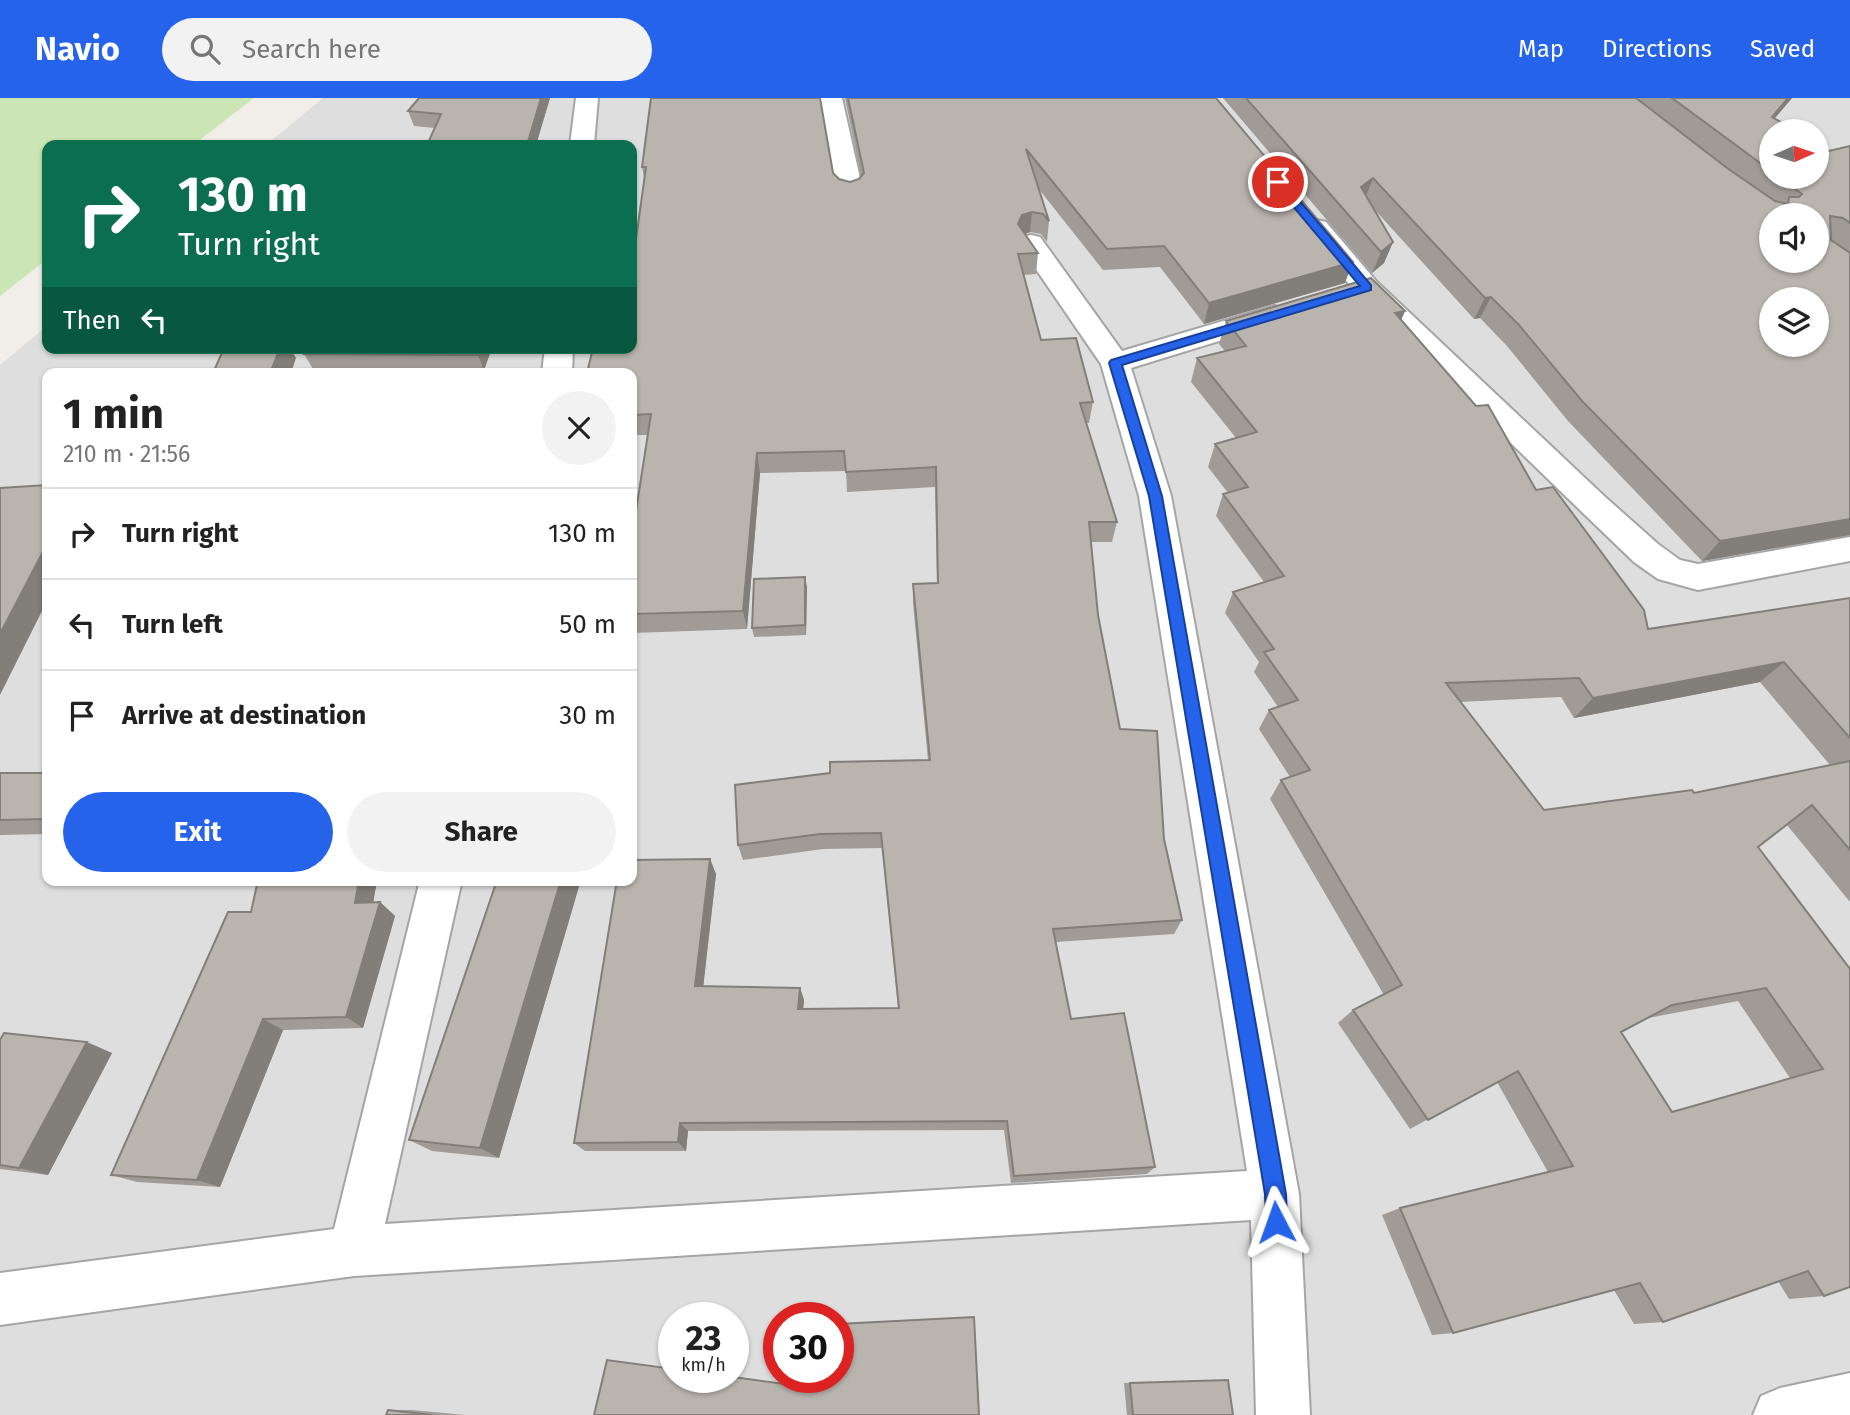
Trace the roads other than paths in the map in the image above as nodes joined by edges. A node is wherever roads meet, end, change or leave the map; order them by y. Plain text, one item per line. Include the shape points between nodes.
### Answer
1 (587, 98) edge
2 (831, 98) edge
3 (583, 140) edge
4 (850, 192) edge
5 (1296, 203) edge
6 (1031, 243) edge
7 (1301, 307) edge
8 (1115, 363) junction
9 (1850, 550) edge
10 (440, 886) edge
11 (1275, 1194) junction
12 (354, 1251) junction
13 (0, 1299) edge
14 (1850, 1400) edge
15 (1283, 1415) edge
16 (1780, 1415) edge

1 - 3 street
2 - 4 street
5 - 9 street via 1354,292 1670,570 1698,577
6 - 8 street
7 - 8 street
8 - 11 street via 1155,496
10 - 12 street
11 - 12 street
11 - 15 street
12 - 13 street
14 - 16 street

